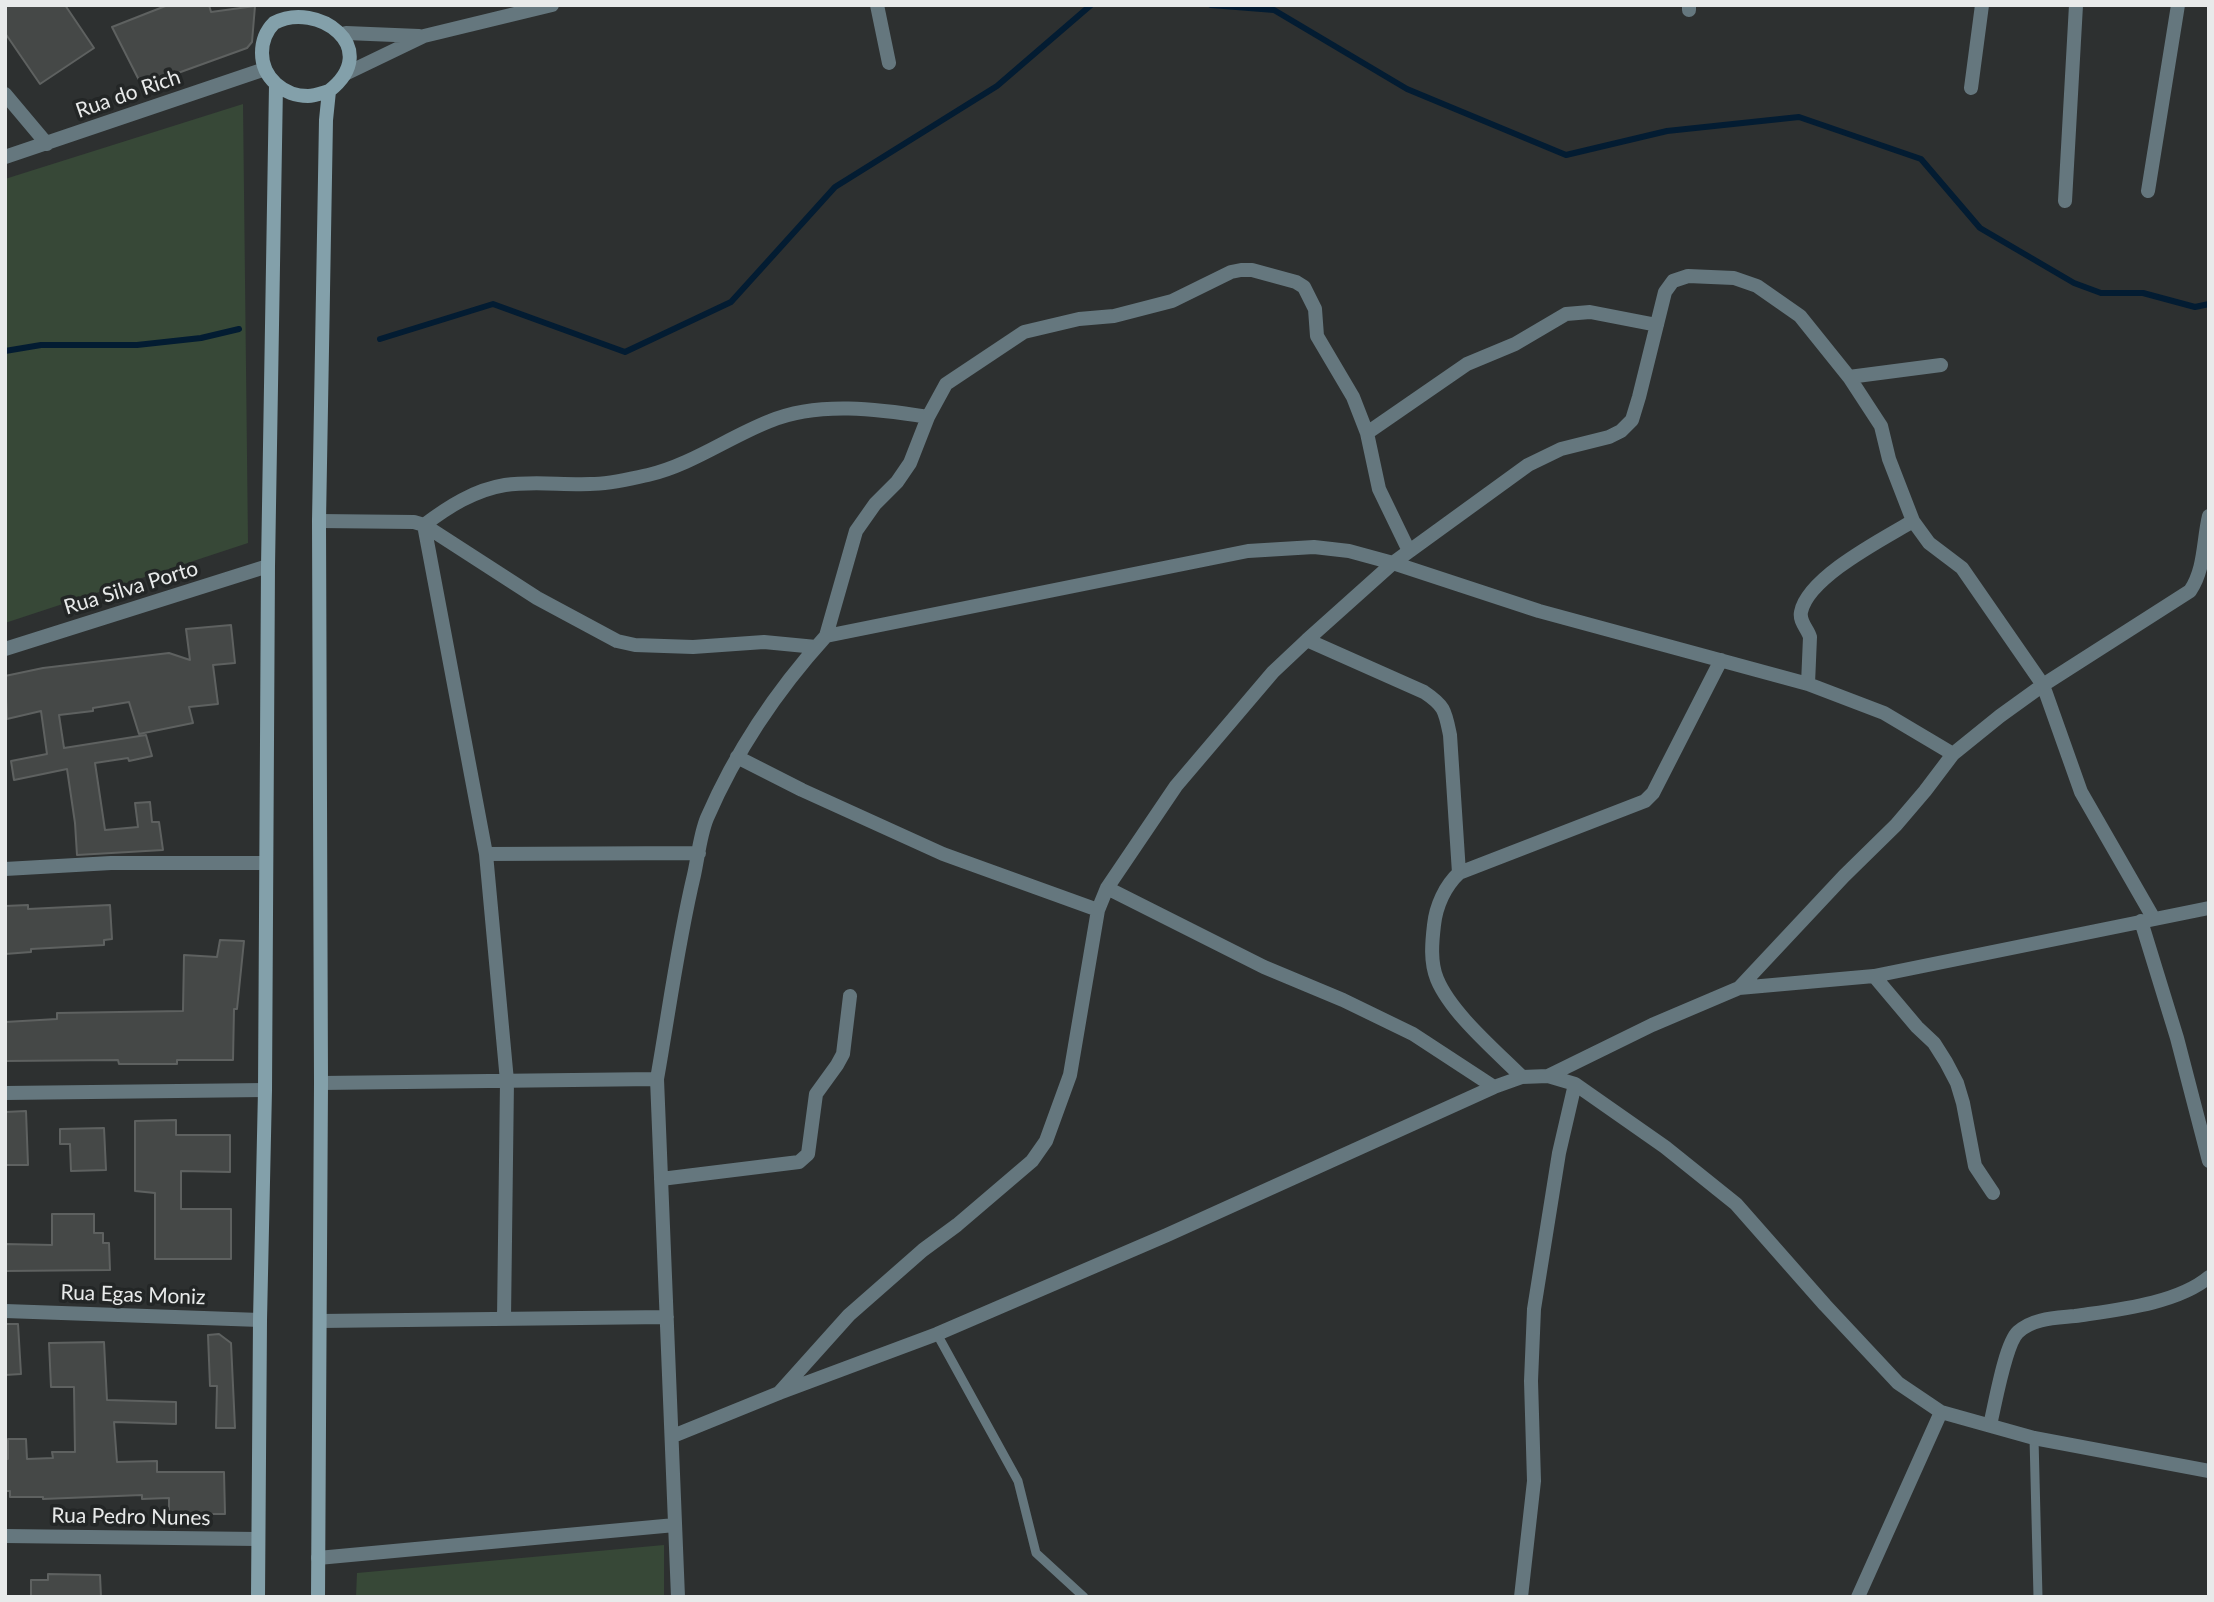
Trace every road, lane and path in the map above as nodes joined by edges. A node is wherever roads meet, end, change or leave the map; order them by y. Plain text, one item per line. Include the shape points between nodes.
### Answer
1 (552, 5) edge
2 (877, 5) edge
3 (1982, 5) edge
4 (2076, 5) edge
5 (2178, 5) edge
6 (279, 11) edge
7 (346, 33) junction
8 (424, 36) junction
9 (890, 63) dead end
10 (265, 69) junction
11 (345, 74) junction
12 (276, 85) junction
13 (1971, 88) dead end
14 (329, 91) junction
15 (5, 94) edge
16 (47, 144) junction
17 (5, 157) edge
18 (2148, 191) dead end
19 (2065, 201) dead end
20 (1657, 325) junction
21 (1941, 365) dead end
22 (1849, 377) junction
23 (928, 417) junction
24 (1367, 433) junction
25 (2209, 516) edge
26 (319, 521) junction
27 (1913, 521) junction
28 (424, 525) junction
29 (1409, 551) junction
30 (1393, 562) junction
31 (268, 566) junction
32 (1307, 640) junction
33 (821, 641) junction
34 (5, 649) edge
35 (1721, 660) junction
36 (1808, 684) junction
37 (2043, 685) junction
38 (1953, 754) junction
39 (737, 757) junction
40 (699, 853) junction
41 (486, 854) junction
42 (265, 863) junction
43 (5, 869) edge
44 (1459, 873) junction
45 (1107, 888) junction
46 (2209, 908) edge
47 (1098, 910) junction
48 (2148, 920) junction
49 (1874, 976) junction
50 (1739, 988) junction
51 (850, 996) dead end
52 (1548, 1076) junction
53 (1521, 1077) junction
54 (657, 1079) junction
55 (507, 1081) junction
56 (321, 1083) junction
57 (1575, 1084) junction
58 (1494, 1087) junction
59 (265, 1090) junction
60 (5, 1093) edge
61 (2209, 1161) edge
62 (661, 1179) junction
63 (1993, 1193) dead end
64 (2209, 1277) edge
65 (5, 1311) edge
66 (667, 1317) junction
67 (504, 1319) junction
68 (260, 1320) junction
69 (320, 1321) junction
70 (937, 1334) junction
71 (779, 1393) junction
72 (1941, 1412) junction
73 (1990, 1425) junction
74 (673, 1436) junction
75 (2034, 1438) junction
76 (2209, 1471) edge
77 (676, 1525) junction
78 (5, 1536) edge
79 (257, 1539) junction
80 (318, 1558) junction
81 (258, 1597) edge
82 (318, 1597) edge
83 (678, 1597) edge
84 (1084, 1597) edge
85 (1521, 1597) edge
86 (1858, 1597) edge
87 (2038, 1597) edge

1 - 8 street
2 - 9 street
3 - 13 street
4 - 19 street
5 - 18 street
6 - 7 main road via 317,10 334,18
6 - 10 main road via 264,41
7 - 8 street
7 - 11 main road via 350,61
8 - 11 street
10 - 12 main road
10 - 16 street, Rua do Rich
11 - 14 main road
12 - 14 main road via 292,94 311,96
12 - 31 main road
14 - 26 main road
15 - 16 street
16 - 17 street, Rua do Rich
20 - 22 street via 1665,292 1673,281 1688,275 1734,278 1757,286 1800,316
20 - 24 street via 1590,312 1566,314 1515,344 1467,364
20 - 29 street via 1632,420 1621,431 1561,449 1528,465
21 - 22 street
22 - 27 street via 1881,426
23 - 24 street via 946,384 1024,332 1172,301 1231,272 1252,270 1304,287 1315,310 1317,336 1353,397
23 - 28 street via 854,408 774,419 652,474 594,484 505,485 449,506
23 - 33 street via 910,463 856,531
24 - 29 street via 1379,489
25 - 37 street via 2201,566 2190,591
26 - 28 street
26 - 56 main road
27 - 36 street via 1855,555 1820,582 1807,601 1801,620 1810,637
27 - 37 street via 1929,543 1962,568
28 - 33 street via 537,598 617,641 693,647
28 - 41 street
29 - 30 street
30 - 32 street
30 - 33 street via 1314,547 1248,551
30 - 35 street via 1539,611
31 - 34 street, Rua Silva Porto
31 - 42 main road
32 - 44 street via 1440,702 1450,735
32 - 45 street via 1273,672 1176,786
33 - 39 street via 789,677
35 - 36 street
35 - 44 street via 1645,801
36 - 38 street via 1884,713
37 - 38 street
37 - 48 street via 2081,792
38 - 50 street via 1895,825
39 - 40 street via 706,821
39 - 47 street via 943,854
40 - 41 street
40 - 54 street
41 - 55 street
42 - 43 street via 111,863
42 - 59 main road
44 - 53 street via 1450,881 1436,911 1432,950 1436,978 1452,1004
45 - 47 street
45 - 58 street via 1264,967 1413,1034
46 - 48 street
47 - 71 street via 1070,1076 1046,1141 1032,1161 849,1315
48 - 49 street
48 - 61 street
49 - 50 street
49 - 63 street via 1946,1062 1963,1102 1975,1166
50 - 52 street
51 - 62 street via 843,1054 816,1094 804,1158
52 - 53 street
52 - 57 street
53 - 58 street
54 - 55 street
54 - 62 street
55 - 56 street
55 - 67 street
56 - 69 main road
57 - 72 street via 1736,1204 1898,1383
57 - 85 street via 1534,1309 1534,1481
58 - 70 street
59 - 60 street
59 - 68 main road
62 - 66 street
64 - 73 street via 2171,1296 2121,1309 2038,1321 2018,1332 2009,1349
65 - 68 street, Rua Egas Moniz
66 - 67 street
66 - 74 street
67 - 69 street
68 - 79 main road
69 - 80 main road
70 - 71 street
70 - 84 lane via 1018,1481 1035,1553
71 - 74 street
72 - 73 street
72 - 86 street
73 - 75 street
74 - 77 street
75 - 76 street
75 - 87 lane
77 - 80 street
77 - 83 street
78 - 79 street, Rua Pedro Nunes
79 - 81 main road
80 - 82 main road

